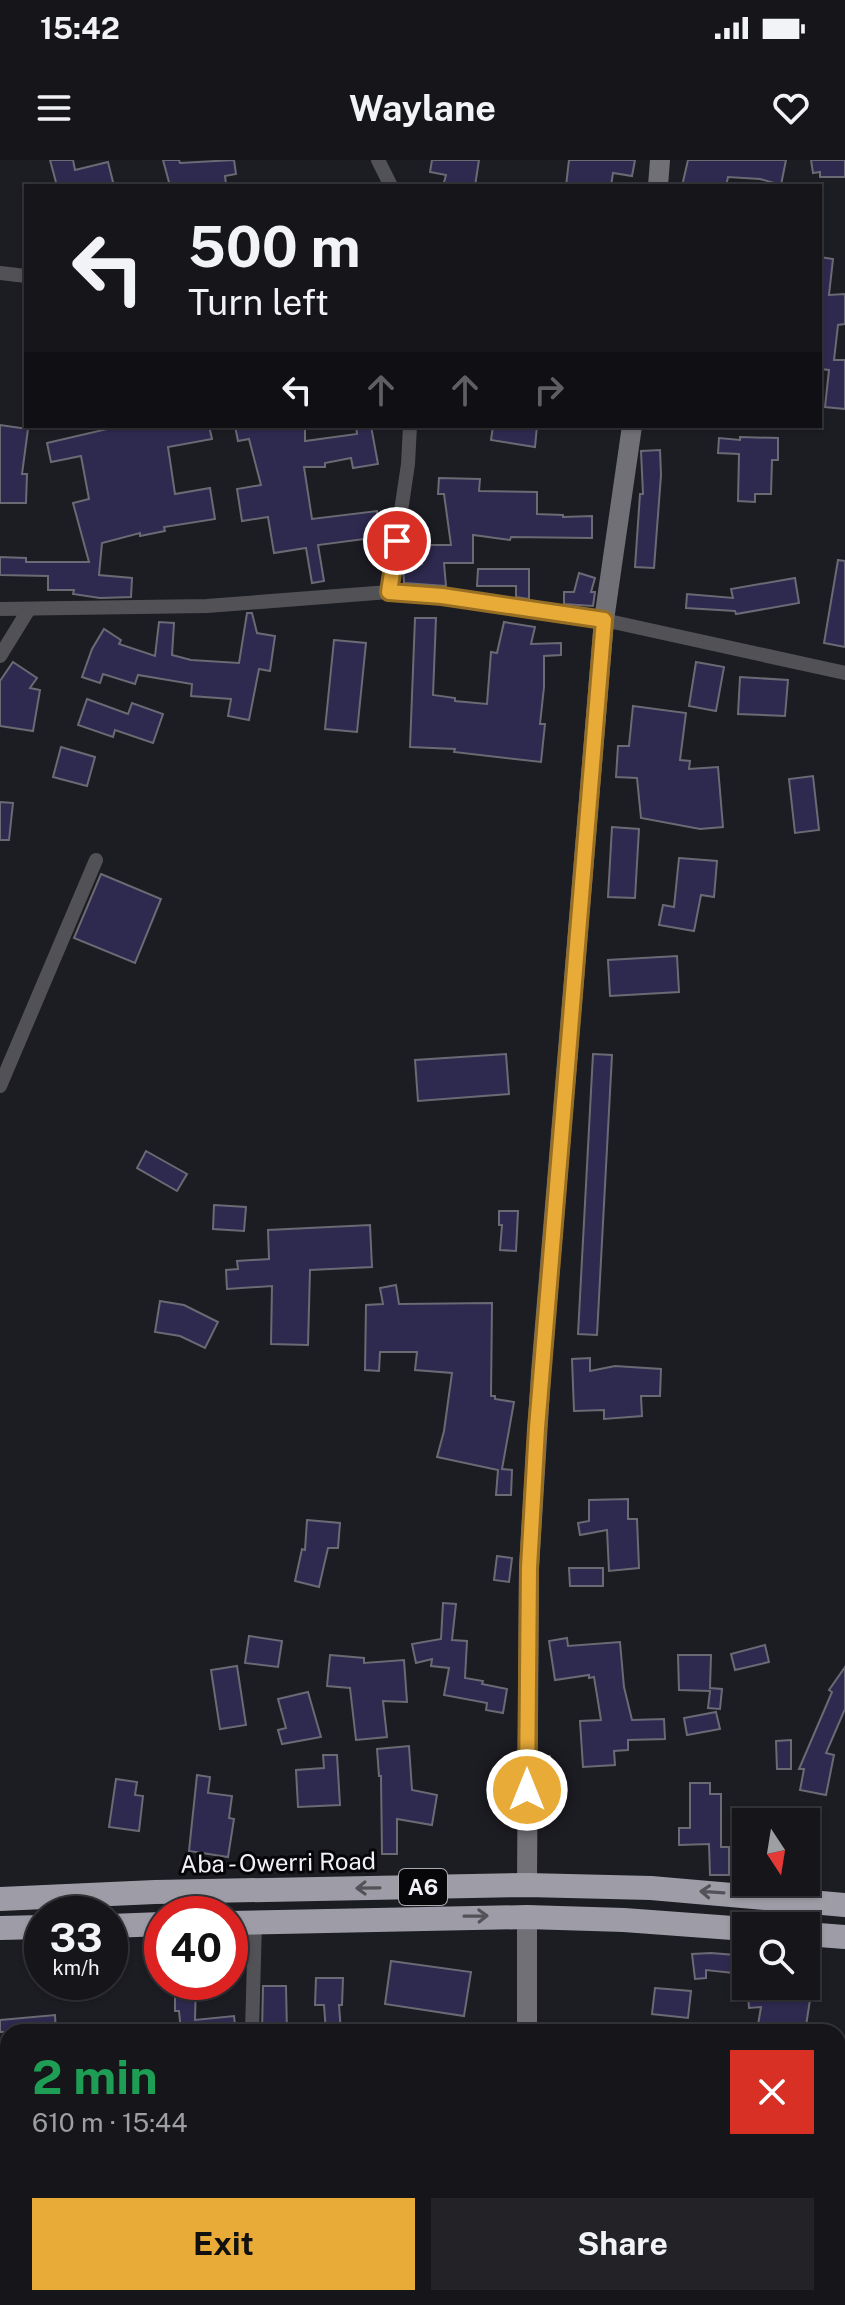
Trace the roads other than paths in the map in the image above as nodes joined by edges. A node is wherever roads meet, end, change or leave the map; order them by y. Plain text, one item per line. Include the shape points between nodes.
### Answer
1 (378, 160) edge
2 (660, 160) edge
3 (390, 184) edge
4 (658, 184) edge
5 (0, 273) edge
6 (24, 276) edge
7 (410, 428) edge
8 (632, 428) edge
9 (389, 592) junction
10 (0, 609) edge
11 (29, 609) junction
12 (604, 620) junction
13 (0, 656) edge
14 (845, 673) edge
15 (96, 860) dead end
16 (7, 1046) edge
17 (0, 1086) edge
18 (527, 1885) junction
19 (155, 1892) junction
20 (156, 1896) edge
21 (0, 1899) edge
22 (845, 1905) edge
23 (527, 1917) junction
24 (248, 1922) edge
25 (255, 1922) junction
26 (24, 1927) edge
27 (0, 1928) edge
28 (732, 1928) edge
29 (820, 1935) edge
30 (845, 1937) edge
31 (252, 2024) edge
32 (527, 2024) edge

1 - 3 street
2 - 4 street
5 - 6 street
7 - 9 street
8 - 12 street
9 - 11 street via 207,606
9 - 12 street
10 - 11 street
11 - 13 street
12 - 14 street
12 - 18 street via 531,1510
15 - 16 street
16 - 17 street
18 -> 19 highway, Aba - Owerri Road / A6
22 -> 18 highway, Aba - Owerri Road / A6 via 651,1888
19 - 20 highway
19 - 21 highway, Aba - Owerri Road / A6
25 -> 23 highway, A6
23 - 28 highway, A6
23 - 32 street
24 - 25 highway, A6
25 - 31 street
26 - 27 highway
29 - 30 highway

